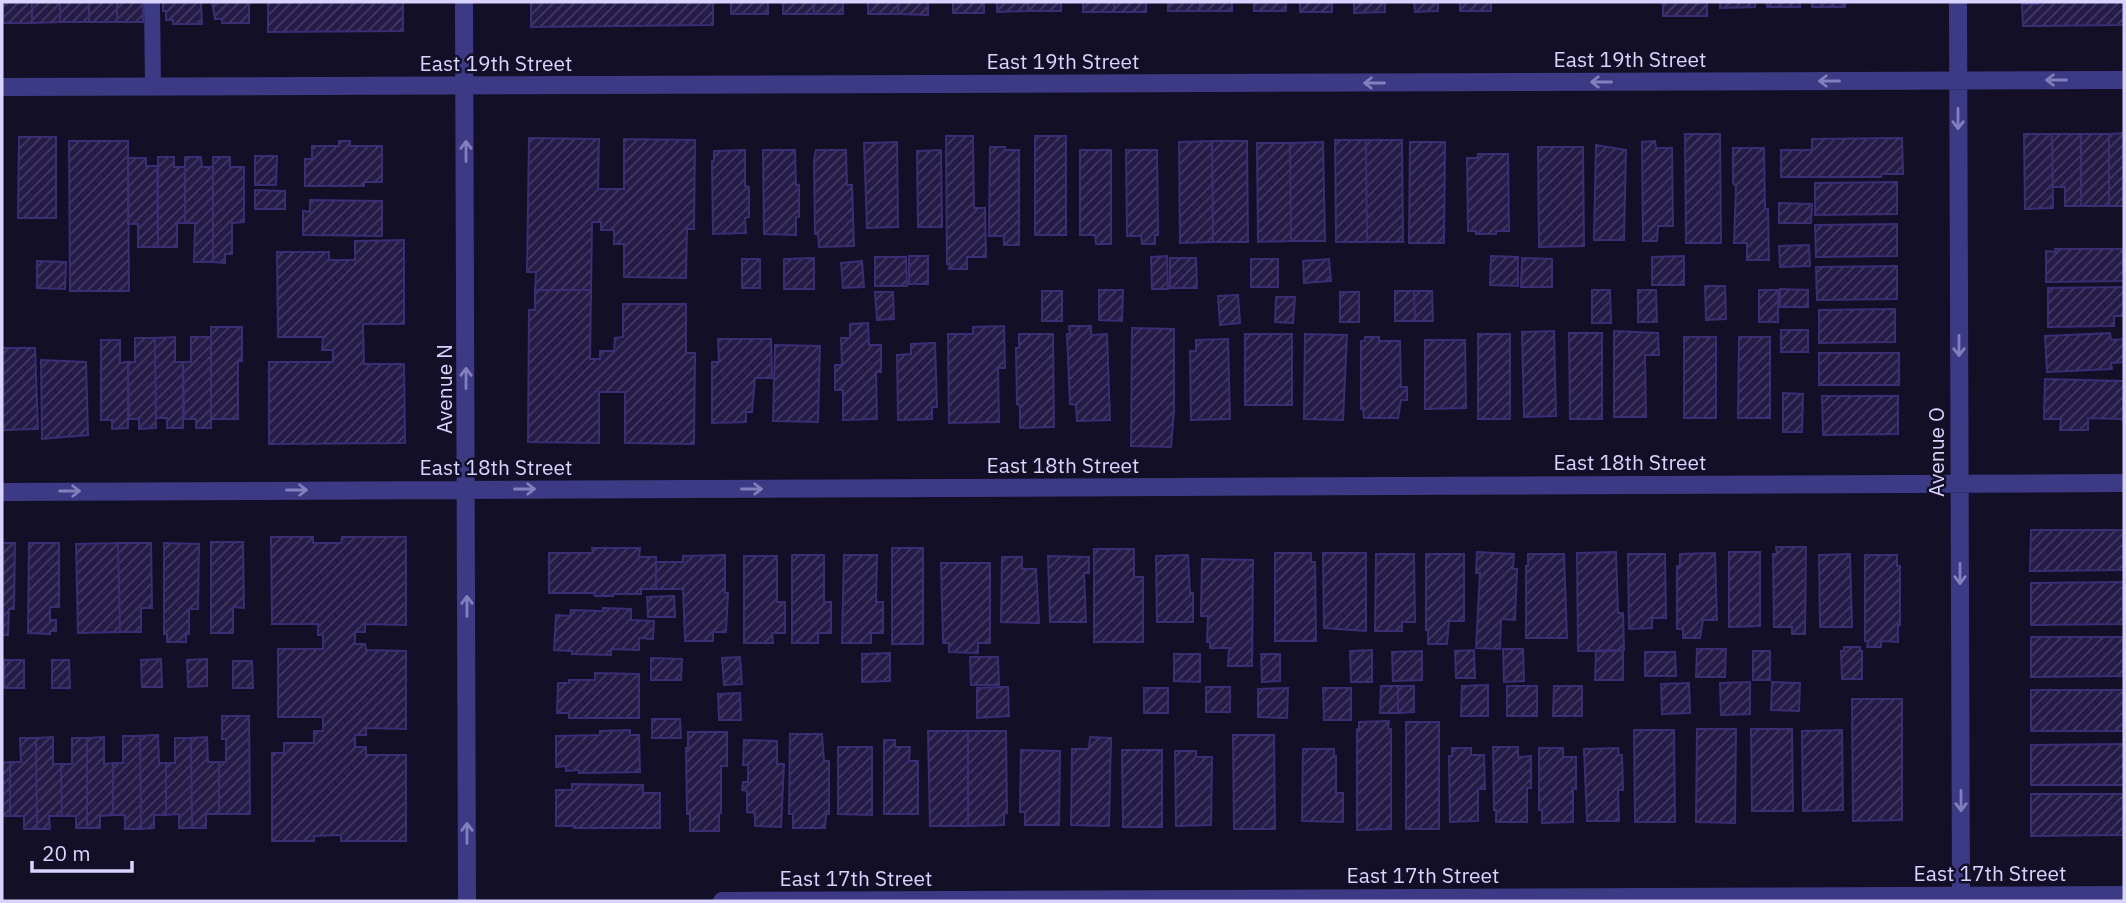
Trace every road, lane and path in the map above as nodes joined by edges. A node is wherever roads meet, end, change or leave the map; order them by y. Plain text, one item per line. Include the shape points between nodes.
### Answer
1 (152, 2) edge
2 (464, 2) edge
3 (1958, 2) edge
4 (2124, 80) edge
5 (1958, 81) junction
6 (465, 86) junction
7 (2, 87) edge
8 (153, 87) junction
9 (1959, 484) junction
10 (2124, 484) edge
11 (467, 490) junction
12 (2, 492) edge
13 (2124, 895) edge
14 (1961, 898) edge
15 (467, 901) edge
16 (722, 901) edge

1 - 8 lane
2 - 6 street, Avenue N
3 - 5 street, Avenue O
4 -> 5 street, East 19th Street
5 -> 6 street, East 19th Street
5 -> 9 street, Avenue O
6 - 8 street, East 19th Street
11 -> 6 street, Avenue N
7 - 8 street, East 19th Street
9 - 10 street, East 18th Street
11 -> 9 street, East 18th Street
9 -> 14 street, Avenue O
12 -> 11 street, East 18th Street
15 -> 11 street, Avenue N
13 - 14 street, East 17th Street
14 - 16 street, East 17th Street

